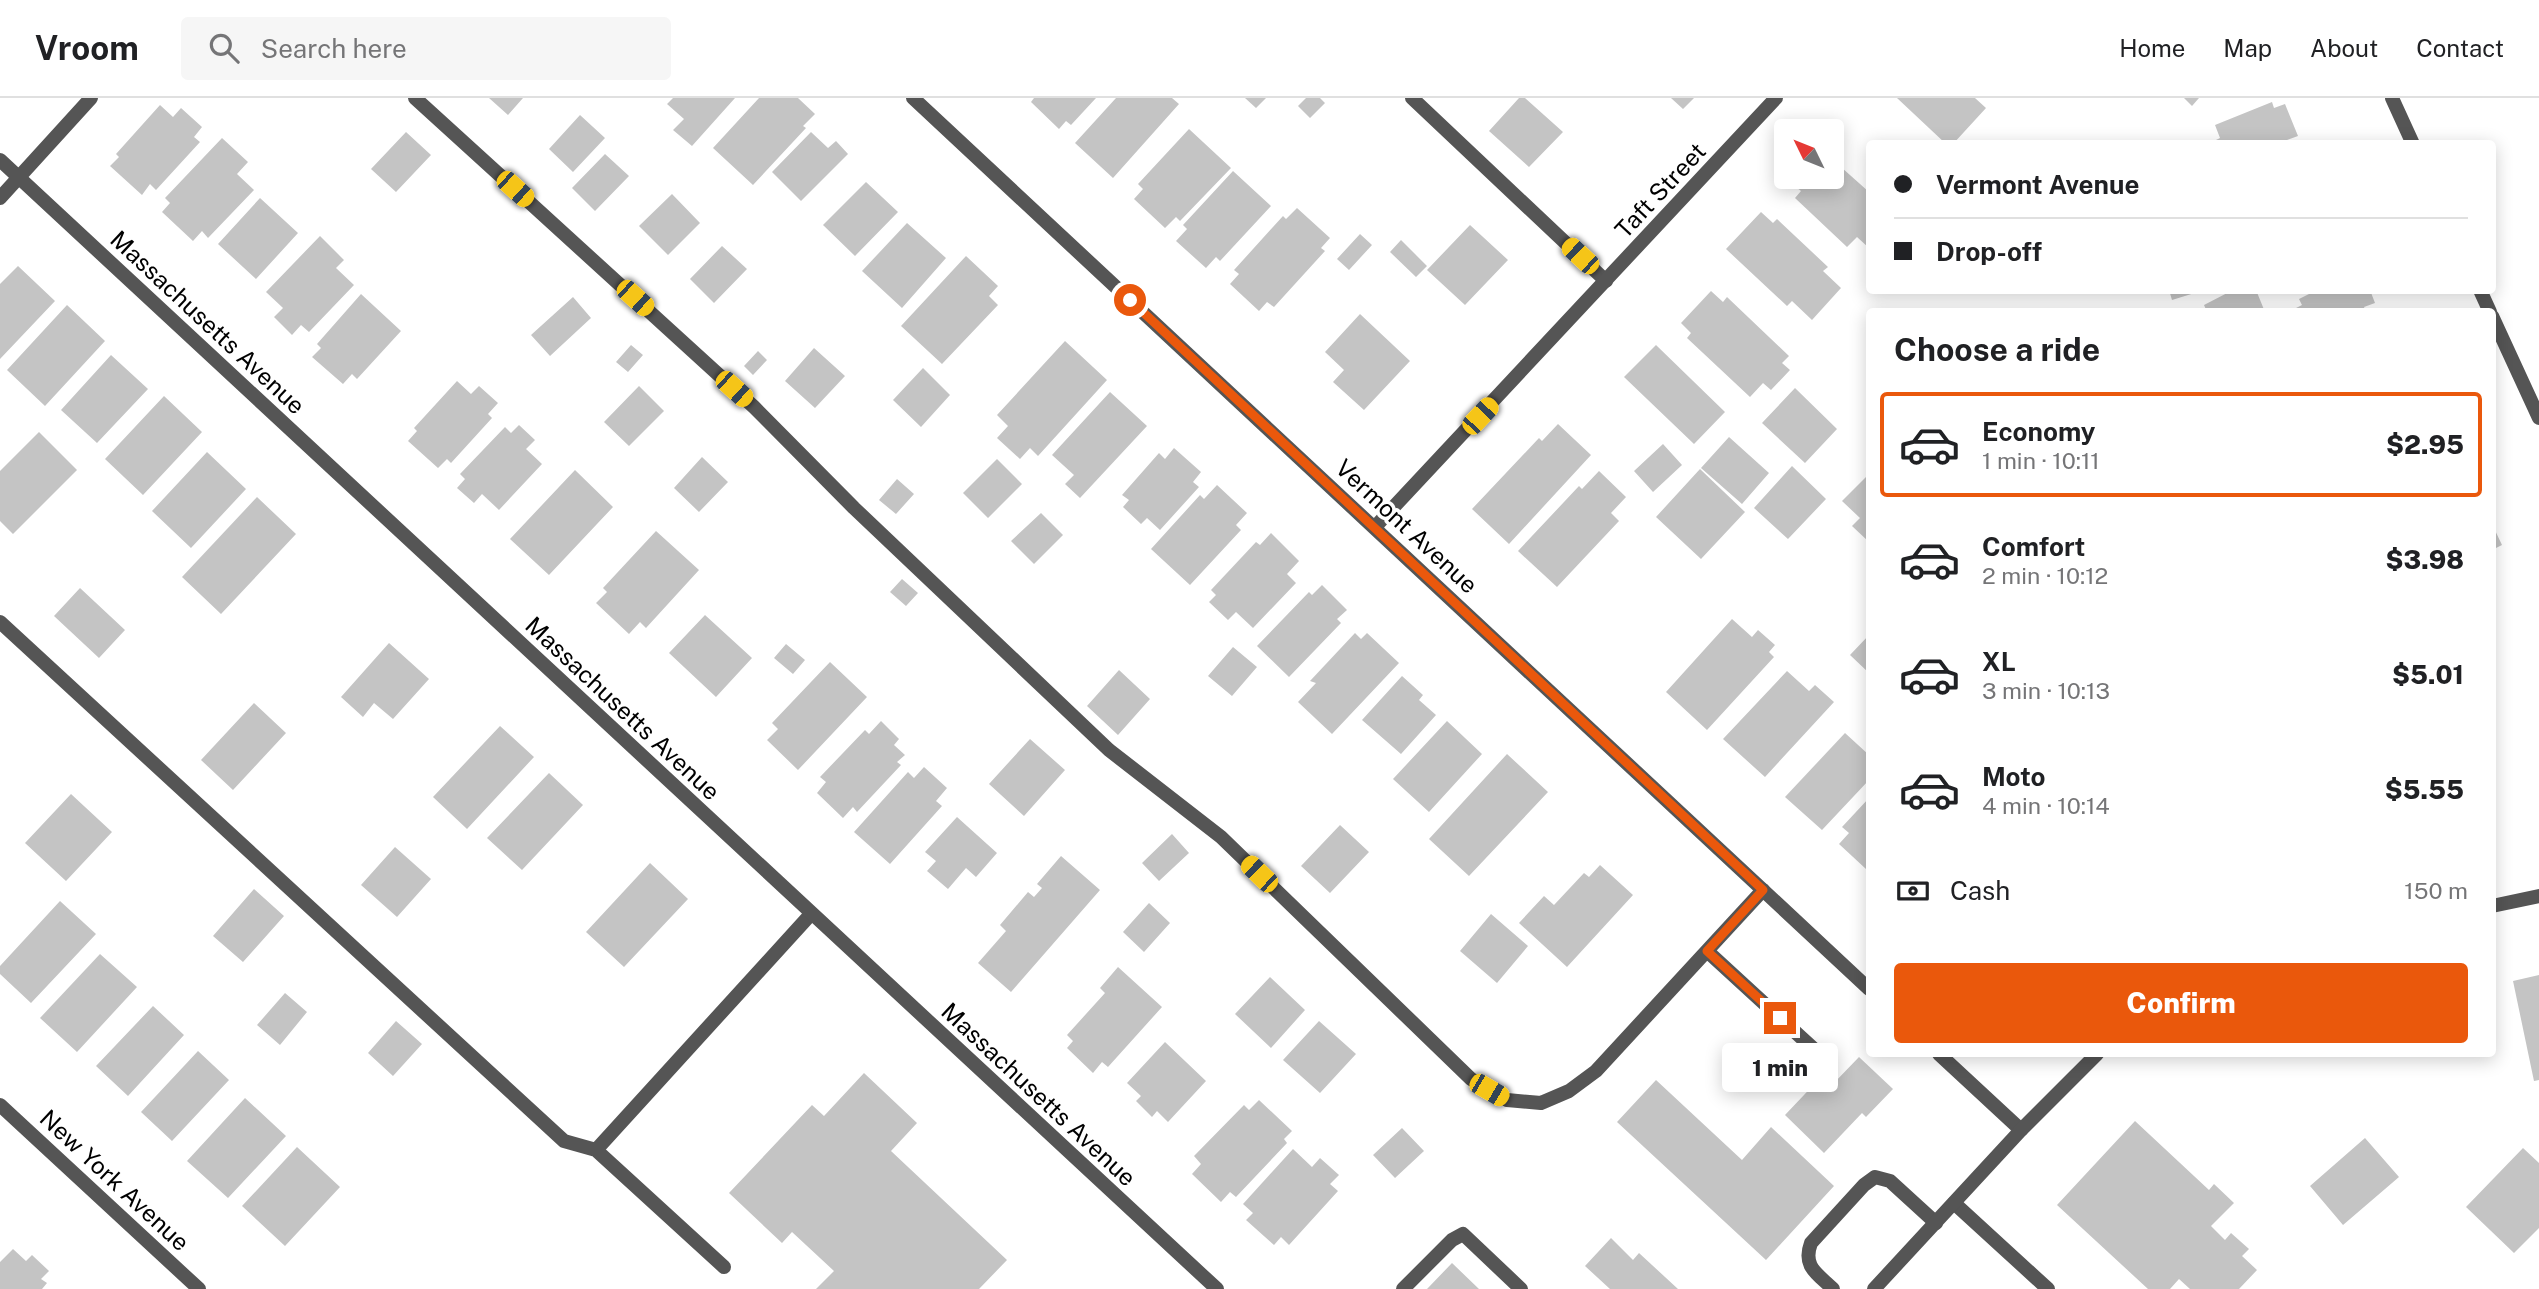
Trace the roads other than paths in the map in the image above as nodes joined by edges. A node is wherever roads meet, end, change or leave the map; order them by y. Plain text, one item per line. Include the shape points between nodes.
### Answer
1 (91, 98) edge
2 (415, 98) edge
3 (912, 98) edge
4 (1412, 98) edge
5 (1776, 98) edge
6 (2392, 98) edge
7 (2411, 140) edge
8 (0, 160) edge
9 (19, 177) junction
10 (0, 198) edge
11 (1606, 281) junction
12 (2496, 325) edge
13 (2539, 418) edge
14 (1375, 527) junction
15 (0, 622) edge
16 (1763, 890) junction
17 (2539, 896) edge
18 (2496, 905) edge
19 (811, 914) junction
20 (1707, 951) junction
21 (1866, 986) edge
22 (1817, 1052) dead end
23 (1942, 1057) edge
24 (2094, 1057) edge
25 (0, 1105) edge
26 (2021, 1130) junction
27 (596, 1150) junction
28 (1954, 1203) junction
29 (1936, 1223) junction
30 (724, 1267) dead end
31 (199, 1289) edge
32 (1217, 1289) edge
33 (1403, 1289) edge
34 (1521, 1289) edge
35 (1833, 1289) edge
36 (1874, 1289) edge
37 (2048, 1289) edge

1 - 9 street
2 - 20 street via 754,407 1109,750 1221,837 1471,1079 1507,1100 1541,1103 1569,1091 1596,1071
3 - 14 street, Vermont Avenue
4 - 11 street
5 - 11 street, Taft Street
6 - 7 street
8 - 9 street, Massachusetts Avenue
9 - 10 street
9 - 19 street, Massachusetts Avenue
11 - 14 street, Taft Street
12 - 13 street
14 - 16 street, Vermont Avenue
15 - 27 street via 564,1141
16 - 20 street
16 - 21 street, Vermont Avenue
17 - 18 street
19 - 27 street
19 - 32 street, Massachusetts Avenue
20 - 22 street
23 - 26 street
24 - 26 street
25 - 31 street, New York Avenue
26 - 28 street
27 - 30 street
28 - 29 street
28 - 37 street
29 - 35 street via 1890,1181 1875,1177 1811,1243 1806,1254 1810,1266
29 - 36 street
33 - 34 street via 1463,1234

